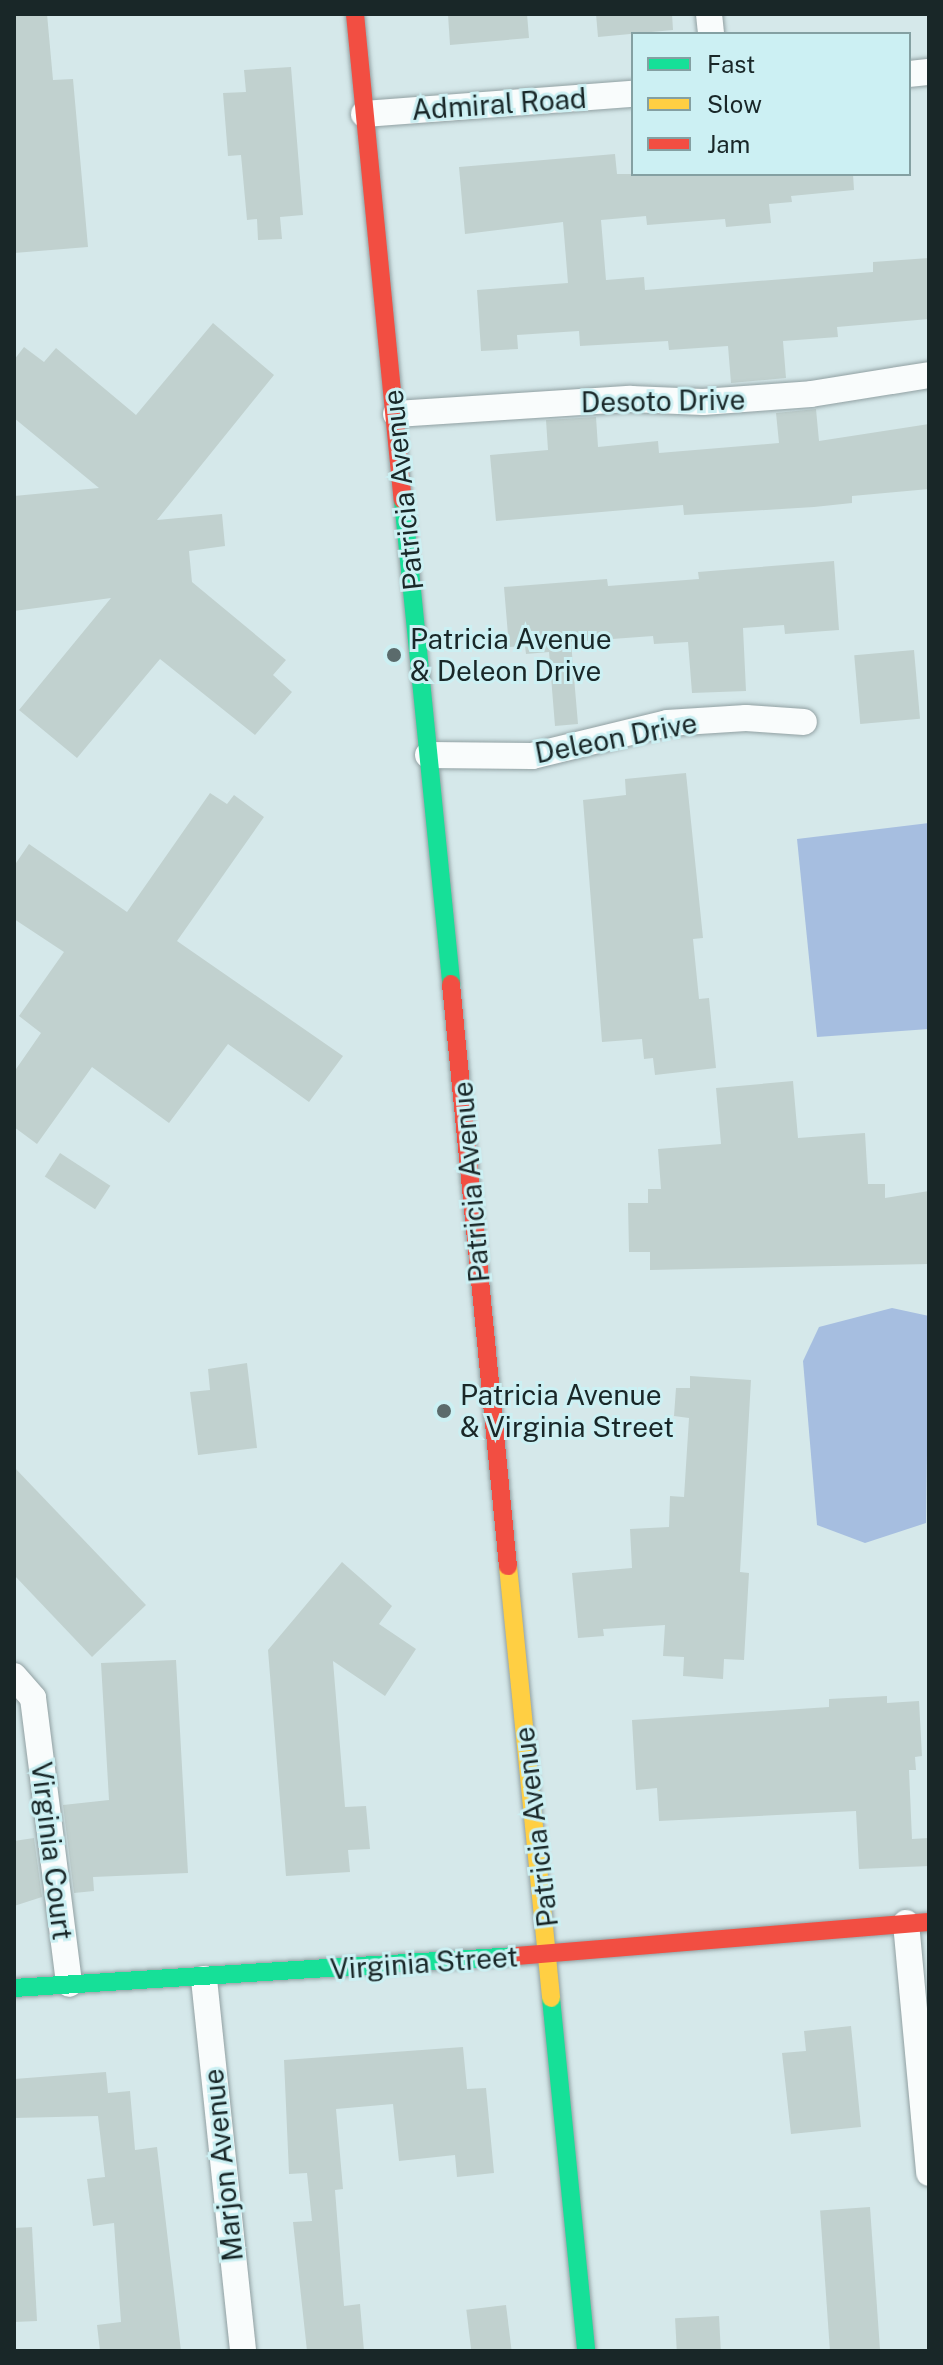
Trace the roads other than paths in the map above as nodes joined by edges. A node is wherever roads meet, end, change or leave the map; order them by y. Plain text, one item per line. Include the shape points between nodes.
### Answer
1 (355, 14) edge
2 (631, 94) edge
3 (364, 114) junction
4 (929, 375) edge
5 (396, 414) junction
6 (804, 722) dead end
7 (428, 755) junction
8 (14, 1676) edge
9 (918, 1922) edge
10 (550, 1953) junction
11 (204, 1979) junction
12 (69, 1984) junction
13 (14, 1988) edge
14 (929, 2173) edge
15 (243, 2351) edge
16 (586, 2351) edge

1 - 3 street, Patricia Avenue
2 - 3 street, Admiral Road
3 - 5 street, Patricia Avenue
4 - 5 street, Desoto Drive via 734,400 631,399
5 - 7 street, Patricia Avenue
6 - 7 street, Deleon Drive via 746,718 667,723 532,756
7 - 10 street, Patricia Avenue
8 - 12 street, Virginia Court via 33,1698
9 - 10 street, Virginia Street
9 - 14 street
10 - 11 street, Virginia Street
10 - 16 street, Patricia Avenue
11 - 12 street, Virginia Street
11 - 15 street, Marjon Avenue
12 - 13 street, Virginia Street

